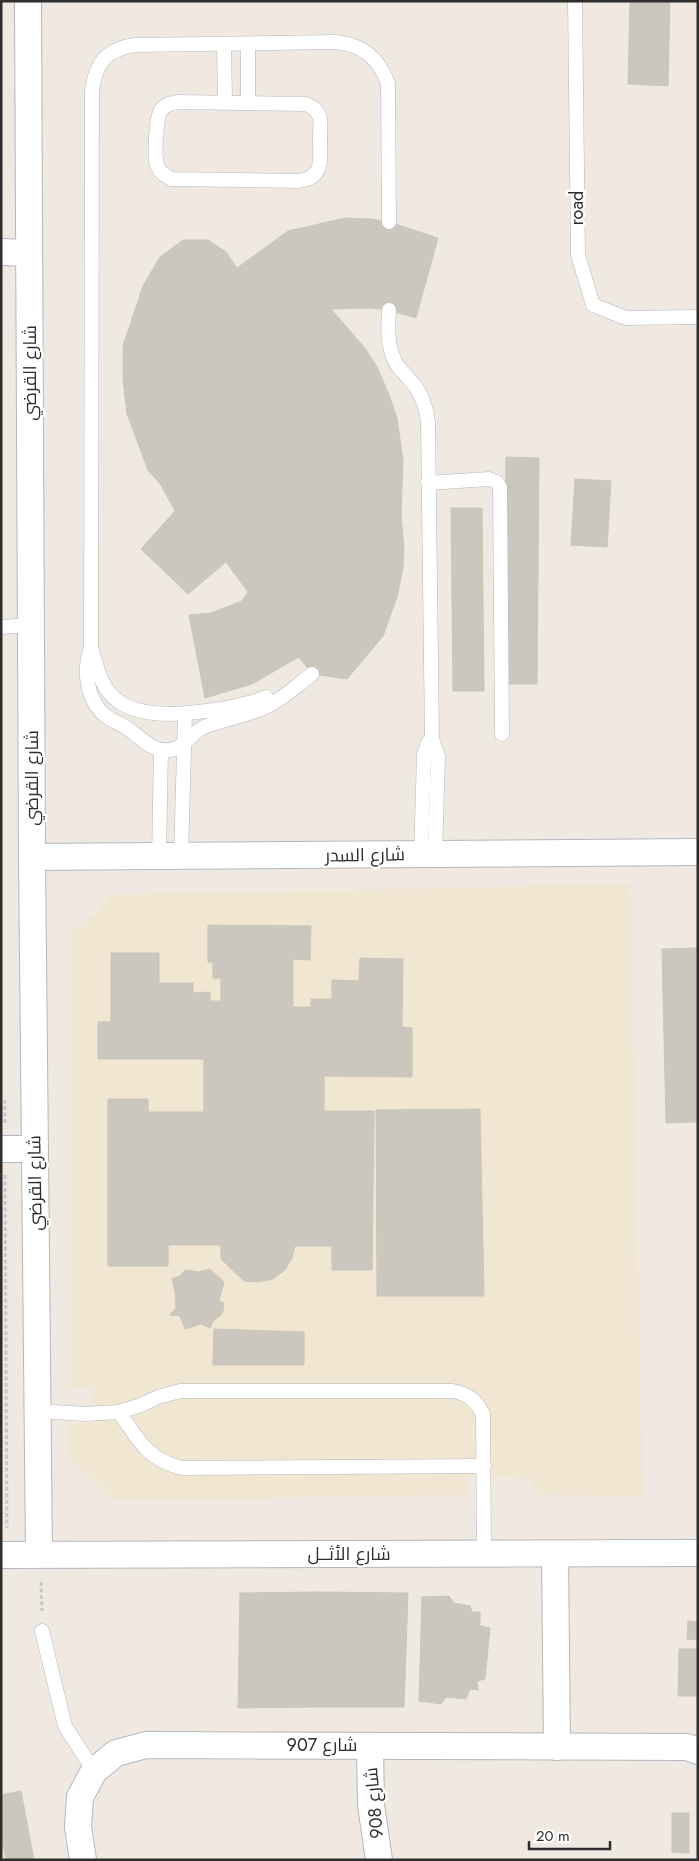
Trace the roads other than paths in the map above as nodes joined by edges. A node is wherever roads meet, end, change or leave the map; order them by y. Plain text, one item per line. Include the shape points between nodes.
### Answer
1 (28, 1) edge
2 (575, 1) edge
3 (224, 44) junction
4 (248, 44) junction
5 (225, 102) junction
6 (248, 103) junction
7 (389, 222) dead end
8 (1, 252) edge
9 (30, 253) junction
10 (388, 310) dead end
11 (698, 317) edge
12 (428, 483) junction
13 (31, 626) junction
14 (1, 627) edge
15 (91, 647) junction
16 (185, 714) junction
17 (502, 734) dead end
18 (184, 745) junction
19 (161, 750) junction
20 (698, 852) edge
21 (428, 854) junction
22 (32, 857) junction
23 (170, 857) junction
24 (3, 1149) edge
25 (34, 1149) junction
26 (38, 1411) junction
27 (119, 1412) junction
28 (484, 1466) junction
29 (698, 1553) edge
30 (38, 1554) junction
31 (484, 1554) junction
32 (555, 1554) junction
33 (4, 1555) edge
34 (42, 1631) road end
35 (370, 1746) junction
36 (557, 1747) junction
37 (698, 1751) edge
38 (94, 1771) junction
39 (82, 1860) edge
40 (380, 1860) edge

1 - 9 street, شارع القرضي
2 - 11 lane, road via 578,255 593,306 626,318
3 - 4 lane
3 - 5 lane
3 - 15 lane via 124,47 104,59 93,80
4 - 6 lane
4 - 7 lane via 346,43 357,46 376,59 388,83
5 - 6 lane
5 - 6 lane via 179,102 162,108 158,116 156,155 162,174 171,179 278,181 307,180 315,175 320,167 320,117 314,109 306,104
8 - 9 street
9 - 13 street, شارع القرضي
10 - 12 lane via 393,356 417,388 426,410
12 - 17 lane via 489,479 500,487
12 - 21 lane via 432,738 438,756
13 - 14 lane
13 - 22 street, شارع القرضي
15 - 16 lane via 101,681 117,700 140,710
15 - 19 lane via 86,670 91,696 106,716
16 - 18 lane
16 - 18 lane via 263,699 309,670 283,697 265,708 204,727
18 - 19 lane
18 - 23 lane
19 - 23 lane
20 - 21 street, شارع السدر
21 - 23 street, شارع السدر
22 - 23 street, شارع السدر
22 - 25 street, شارع القرضي
24 - 25 street
25 - 26 street, شارع القرضي
26 - 27 lane
26 - 30 street, شارع القرضي
27 - 28 lane via 149,1453 182,1468
27 - 28 lane via 180,1391 453,1391 472,1398 483,1414
28 - 31 lane
29 - 32 street, شارع الأثــل
30 - 31 street, شارع الأثــل
30 - 33 street, شارع الأثــل
31 - 32 street, شارع الأثــل
32 - 36 street
34 - 38 lane via 65,1726
35 - 36 street, شارع 907
35 - 38 street, شارع 907 via 146,1745 116,1753
35 - 40 street, شارع 908 via 372,1805
36 - 37 street, شارع 907 via 687,1748
38 - 39 street via 80,1796 78,1827

